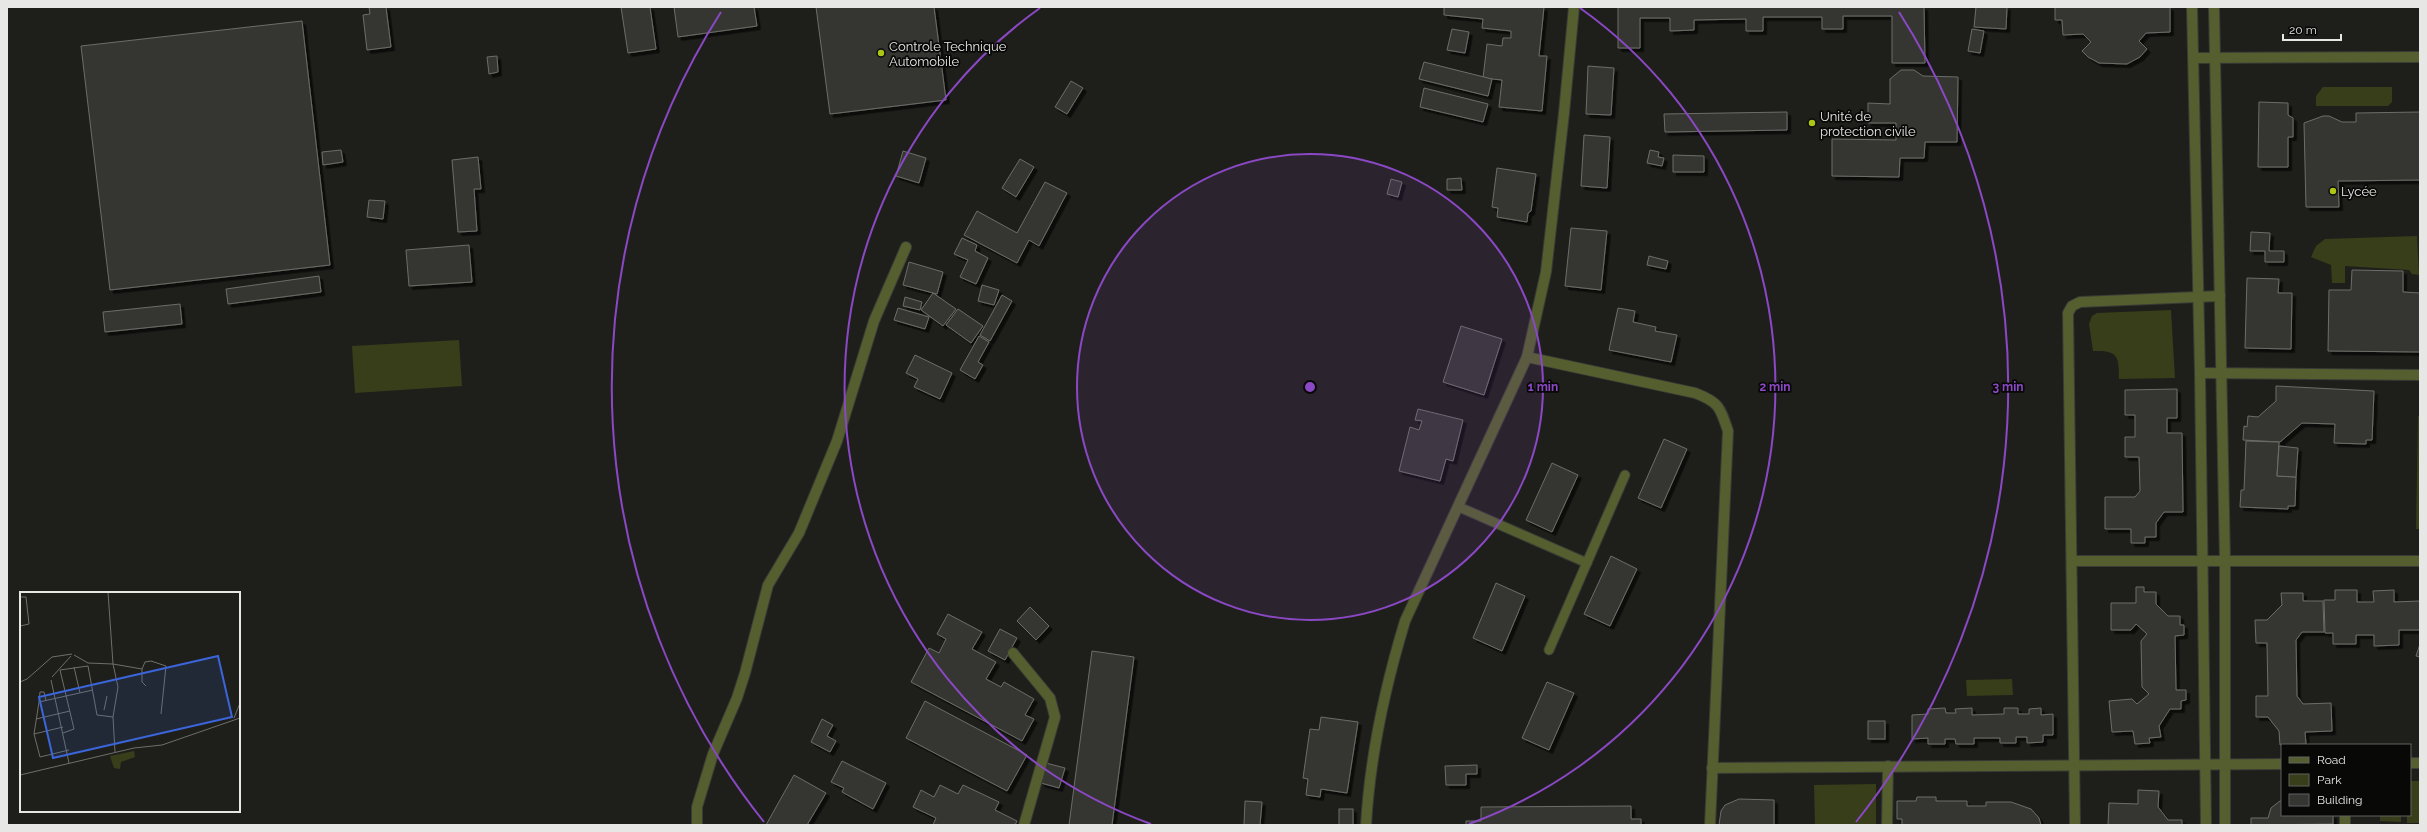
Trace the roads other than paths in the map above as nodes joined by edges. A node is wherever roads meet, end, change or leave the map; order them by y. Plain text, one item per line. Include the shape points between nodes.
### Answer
1 (1574, 7) edge
2 (2192, 7) edge
3 (2214, 7) edge
4 (2216, 57) junction
5 (2420, 57) edge
6 (2194, 58) junction
7 (906, 247) dead end
8 (2220, 296) junction
9 (2198, 297) junction
10 (1527, 357) junction
11 (2220, 372) junction
12 (2200, 373) junction
13 (2420, 375) edge
14 (1625, 475) dead end
15 (1459, 507) junction
16 (2072, 561) junction
17 (2203, 561) junction
18 (2225, 561) junction
19 (2420, 561) edge
20 (1587, 562) junction
21 (1549, 650) dead end
22 (1013, 653) dead end
23 (2206, 764) junction
24 (2226, 764) junction
25 (2281, 764) edge
26 (2076, 765) junction
27 (1888, 766) junction
28 (1712, 768) junction
29 (697, 825) edge
30 (1024, 825) edge
31 (1366, 825) edge
32 (1710, 825) edge
33 (1887, 825) edge
34 (2075, 825) edge
35 (2206, 825) edge
36 (2225, 825) edge

1 - 10 street via 1546,272
2 - 6 street
3 - 4 street
4 - 5 street
4 - 6 street
4 - 8 street
6 - 9 street
7 - 29 street via 874,321 837,441 799,534 768,585 741,686 713,754 699,799
8 - 9 street
8 - 11 street
9 - 12 street
9 - 16 street via 2080,302 2072,306 2068,313
10 - 15 street
10 - 28 street via 1695,393 1713,400 1722,413 1728,431
11 - 12 street
11 - 13 street
11 - 18 street
12 - 17 street
14 - 20 lane
15 - 20 lane
15 - 31 street via 1405,621 1395,655 1371,771
16 - 17 street
16 - 26 street
17 - 18 street
17 - 23 street
18 - 19 street
18 - 24 street
20 - 21 lane
22 - 30 street via 1050,698 1055,717
23 - 24 street
23 - 26 street
23 - 35 street
24 - 25 street
24 - 36 street
26 - 27 street
26 - 34 street
27 - 28 street
27 - 33 street
28 - 32 street

